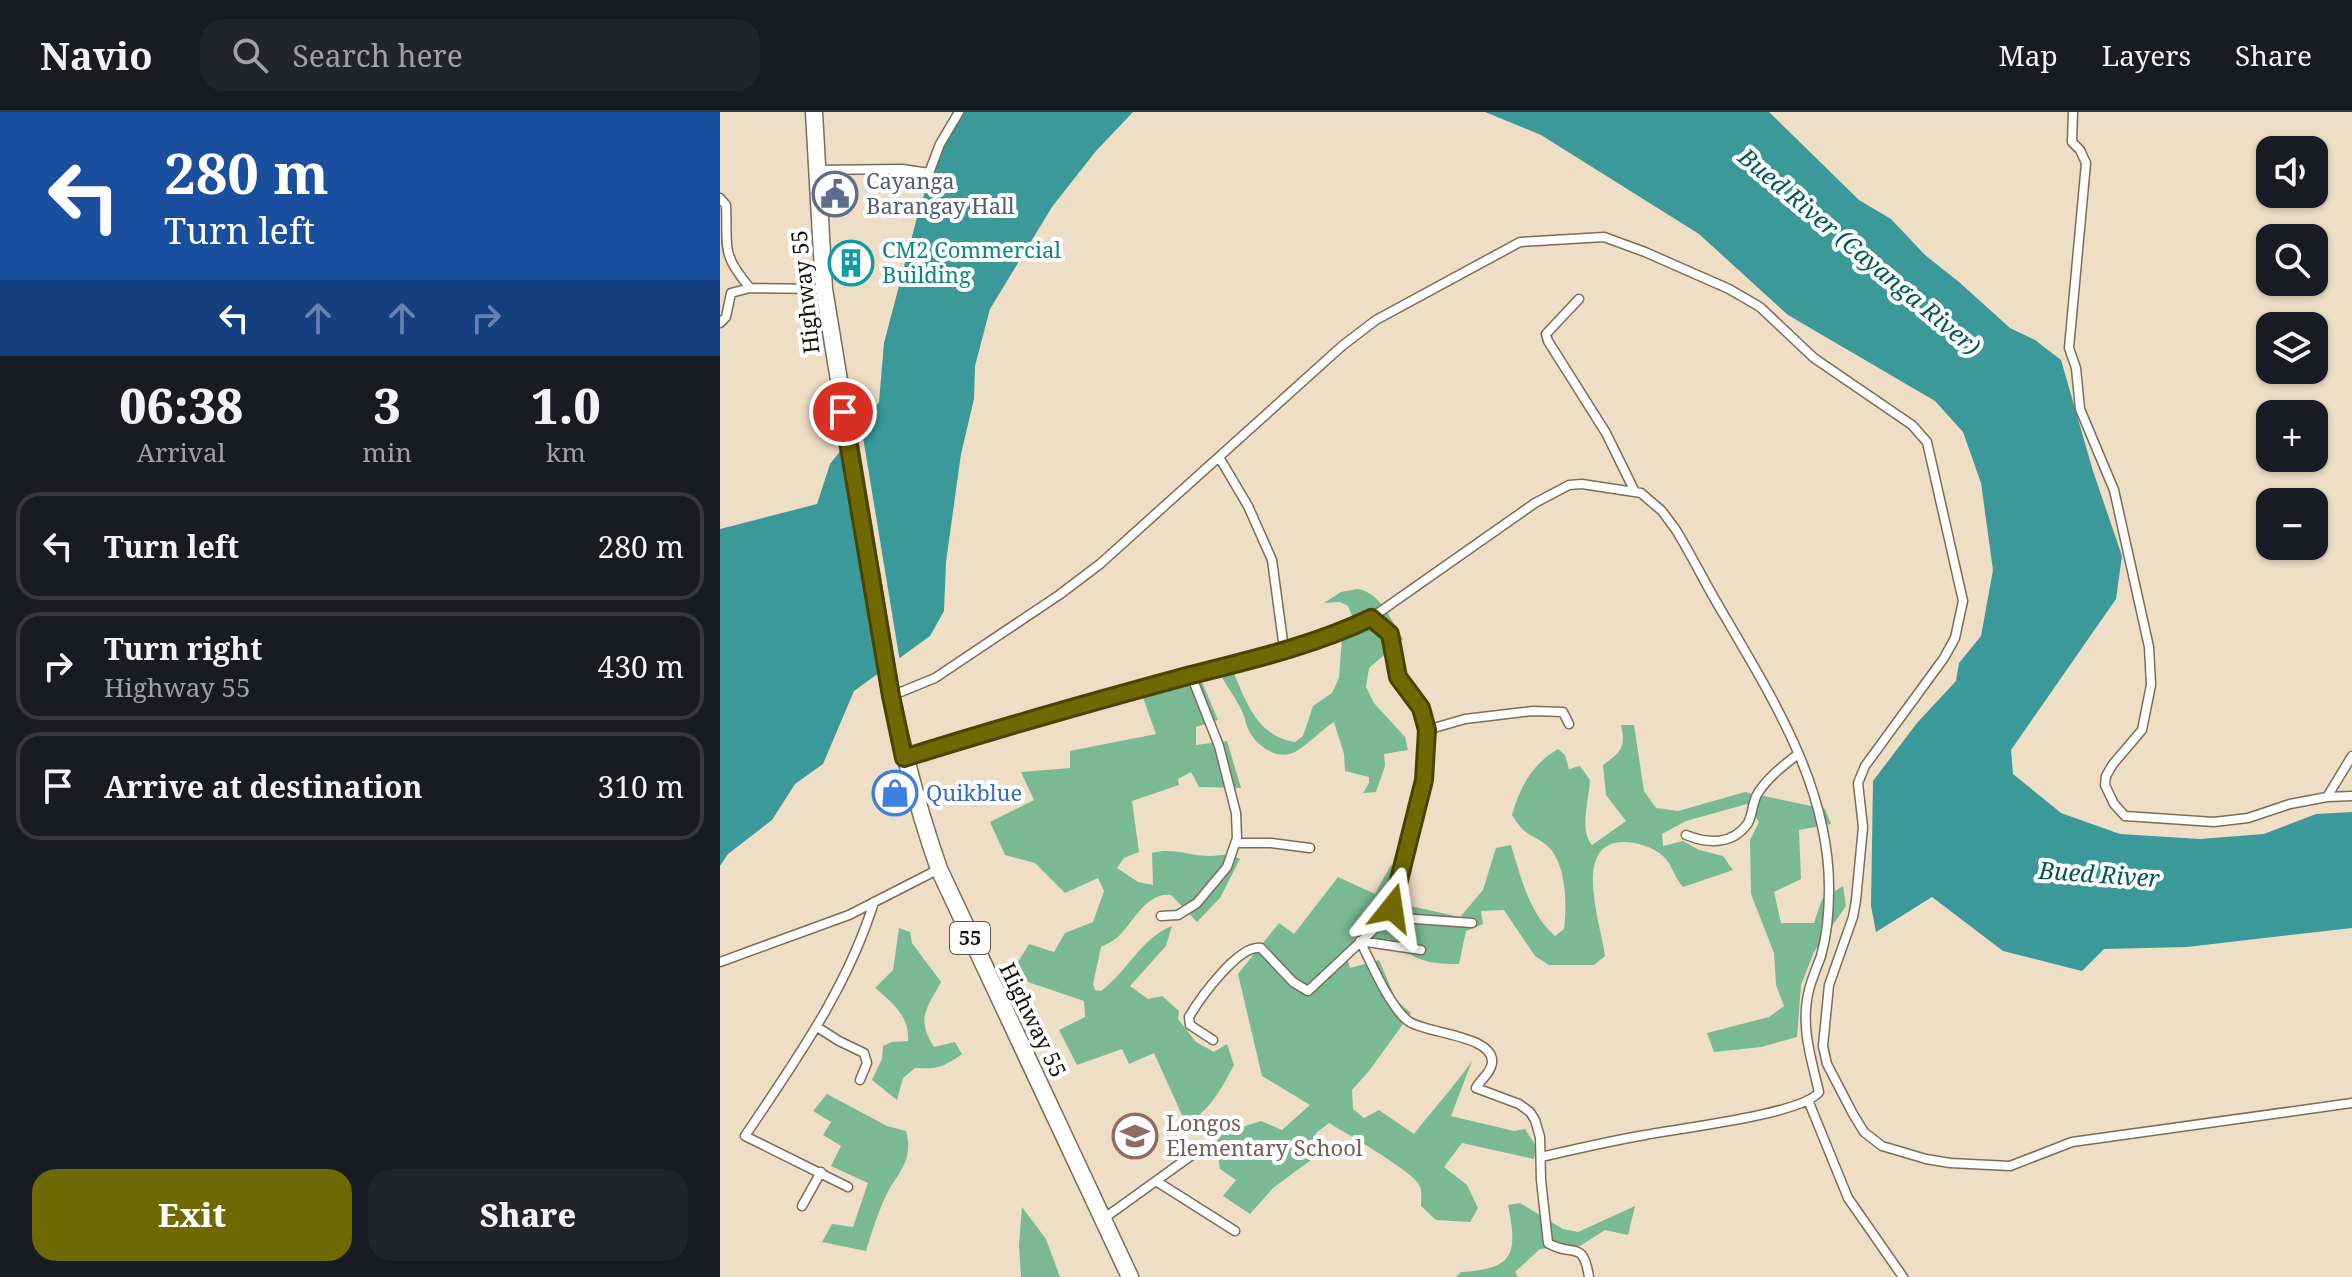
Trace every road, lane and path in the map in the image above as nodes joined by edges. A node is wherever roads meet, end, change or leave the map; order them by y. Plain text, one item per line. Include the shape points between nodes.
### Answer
1 (814, 112) edge
2 (959, 112) edge
3 (2073, 112) edge
4 (817, 170) junction
5 (720, 198) edge
6 (750, 288) junction
7 (824, 289) junction
8 (1579, 299) dead end
9 (720, 323) edge
10 (1219, 457) junction
11 (1635, 492) junction
12 (1371, 618) junction
13 (1284, 649) junction
14 (1191, 675) junction
15 (891, 696) junction
16 (1569, 724) dead end
17 (1427, 730) junction
18 (1798, 754) junction
19 (2352, 756) edge
20 (904, 758) junction
21 (2352, 796) edge
22 (2327, 797) junction
23 (1686, 835) dead end
24 (1236, 843) junction
25 (1310, 848) dead end
26 (939, 869) junction
27 (874, 902) junction
28 (1161, 916) dead end
29 (1387, 917) junction
30 (1472, 923) dead end
31 (1360, 941) junction
32 (1421, 950) dead end
33 (720, 962) edge
34 (817, 1027) junction
35 (1213, 1040) dead end
36 (860, 1080) dead end
37 (1808, 1100) junction
38 (2352, 1103) edge
39 (1199, 1150) dead end
40 (1541, 1157) junction
41 (821, 1172) junction
42 (1156, 1181) junction
43 (848, 1187) dead end
44 (802, 1206) dead end
45 (1102, 1219) junction
46 (1235, 1231) dead end
47 (1130, 1277) edge
48 (1589, 1277) edge
49 (1903, 1277) edge

1 - 4 highway, Highway 55 / 55
2 - 4 street via 929,173
3 - 22 street via 2072,142 2086,163 2069,348 2080,409 2114,490 2149,647 2151,685 2142,730 2113,764 2105,785 2125,816 2187,822 2248,818
4 - 7 highway, Highway 55 / 55
5 - 6 street via 726,205 727,257
6 - 7 street
6 - 9 street via 731,293
7 - 15 highway, Highway 55 / 55
8 - 11 street via 1550,327 1548,341 1606,433
10 - 13 street via 1272,560
10 - 15 street via 1059,595 935,678
10 - 38 street via 1376,320 1520,242 1604,237 1729,289 1760,307 1814,358 1912,425 1927,442 1963,601 1955,638 1944,658 1858,783 1863,827 1856,900 1829,985 1823,1046 1835,1082 1864,1132 1903,1153 1997,1167 2022,1163 2072,1142
11 - 12 street via 1582,484 1561,488
11 - 18 street via 1662,511 1689,552
12 - 13 street
12 - 17 street via 1390,634 1398,677 1421,708
13 - 14 street
14 - 20 street
14 - 24 street via 1219,746 1236,813
15 - 20 highway, Highway 55 / 55
16 - 17 street via 1563,712 1533,711 1465,719
17 - 29 street via 1424,780
18 - 23 street via 1764,785 1747,823 1734,835 1715,842
18 - 37 street via 1823,823 1830,889 1822,953 1808,992 1810,1066 1819,1092
19 - 22 street
20 - 26 highway, Highway 55 / 55
21 - 22 street
24 - 25 street
24 - 28 street via 1227,867 1197,903 1178,915
26 - 27 street
26 - 45 highway, Highway 55 / 55
27 - 33 street
27 - 34 street via 853,960
29 - 30 street
29 - 31 street
31 - 32 street
31 - 35 street via 1308,991 1261,948 1247,951 1212,983 1189,1017 1190,1025
31 - 40 street via 1408,1021 1479,1042 1487,1050 1492,1063 1475,1087 1530,1112
34 - 36 street via 864,1053 867,1063
34 - 41 street via 745,1136
37 - 40 street via 1735,1120
37 - 49 street via 1848,1198
39 - 42 street
40 - 48 street via 1548,1243 1582,1254
41 - 43 street
41 - 44 street
42 - 45 street
42 - 46 street
45 - 47 highway, Highway 55 / 55

